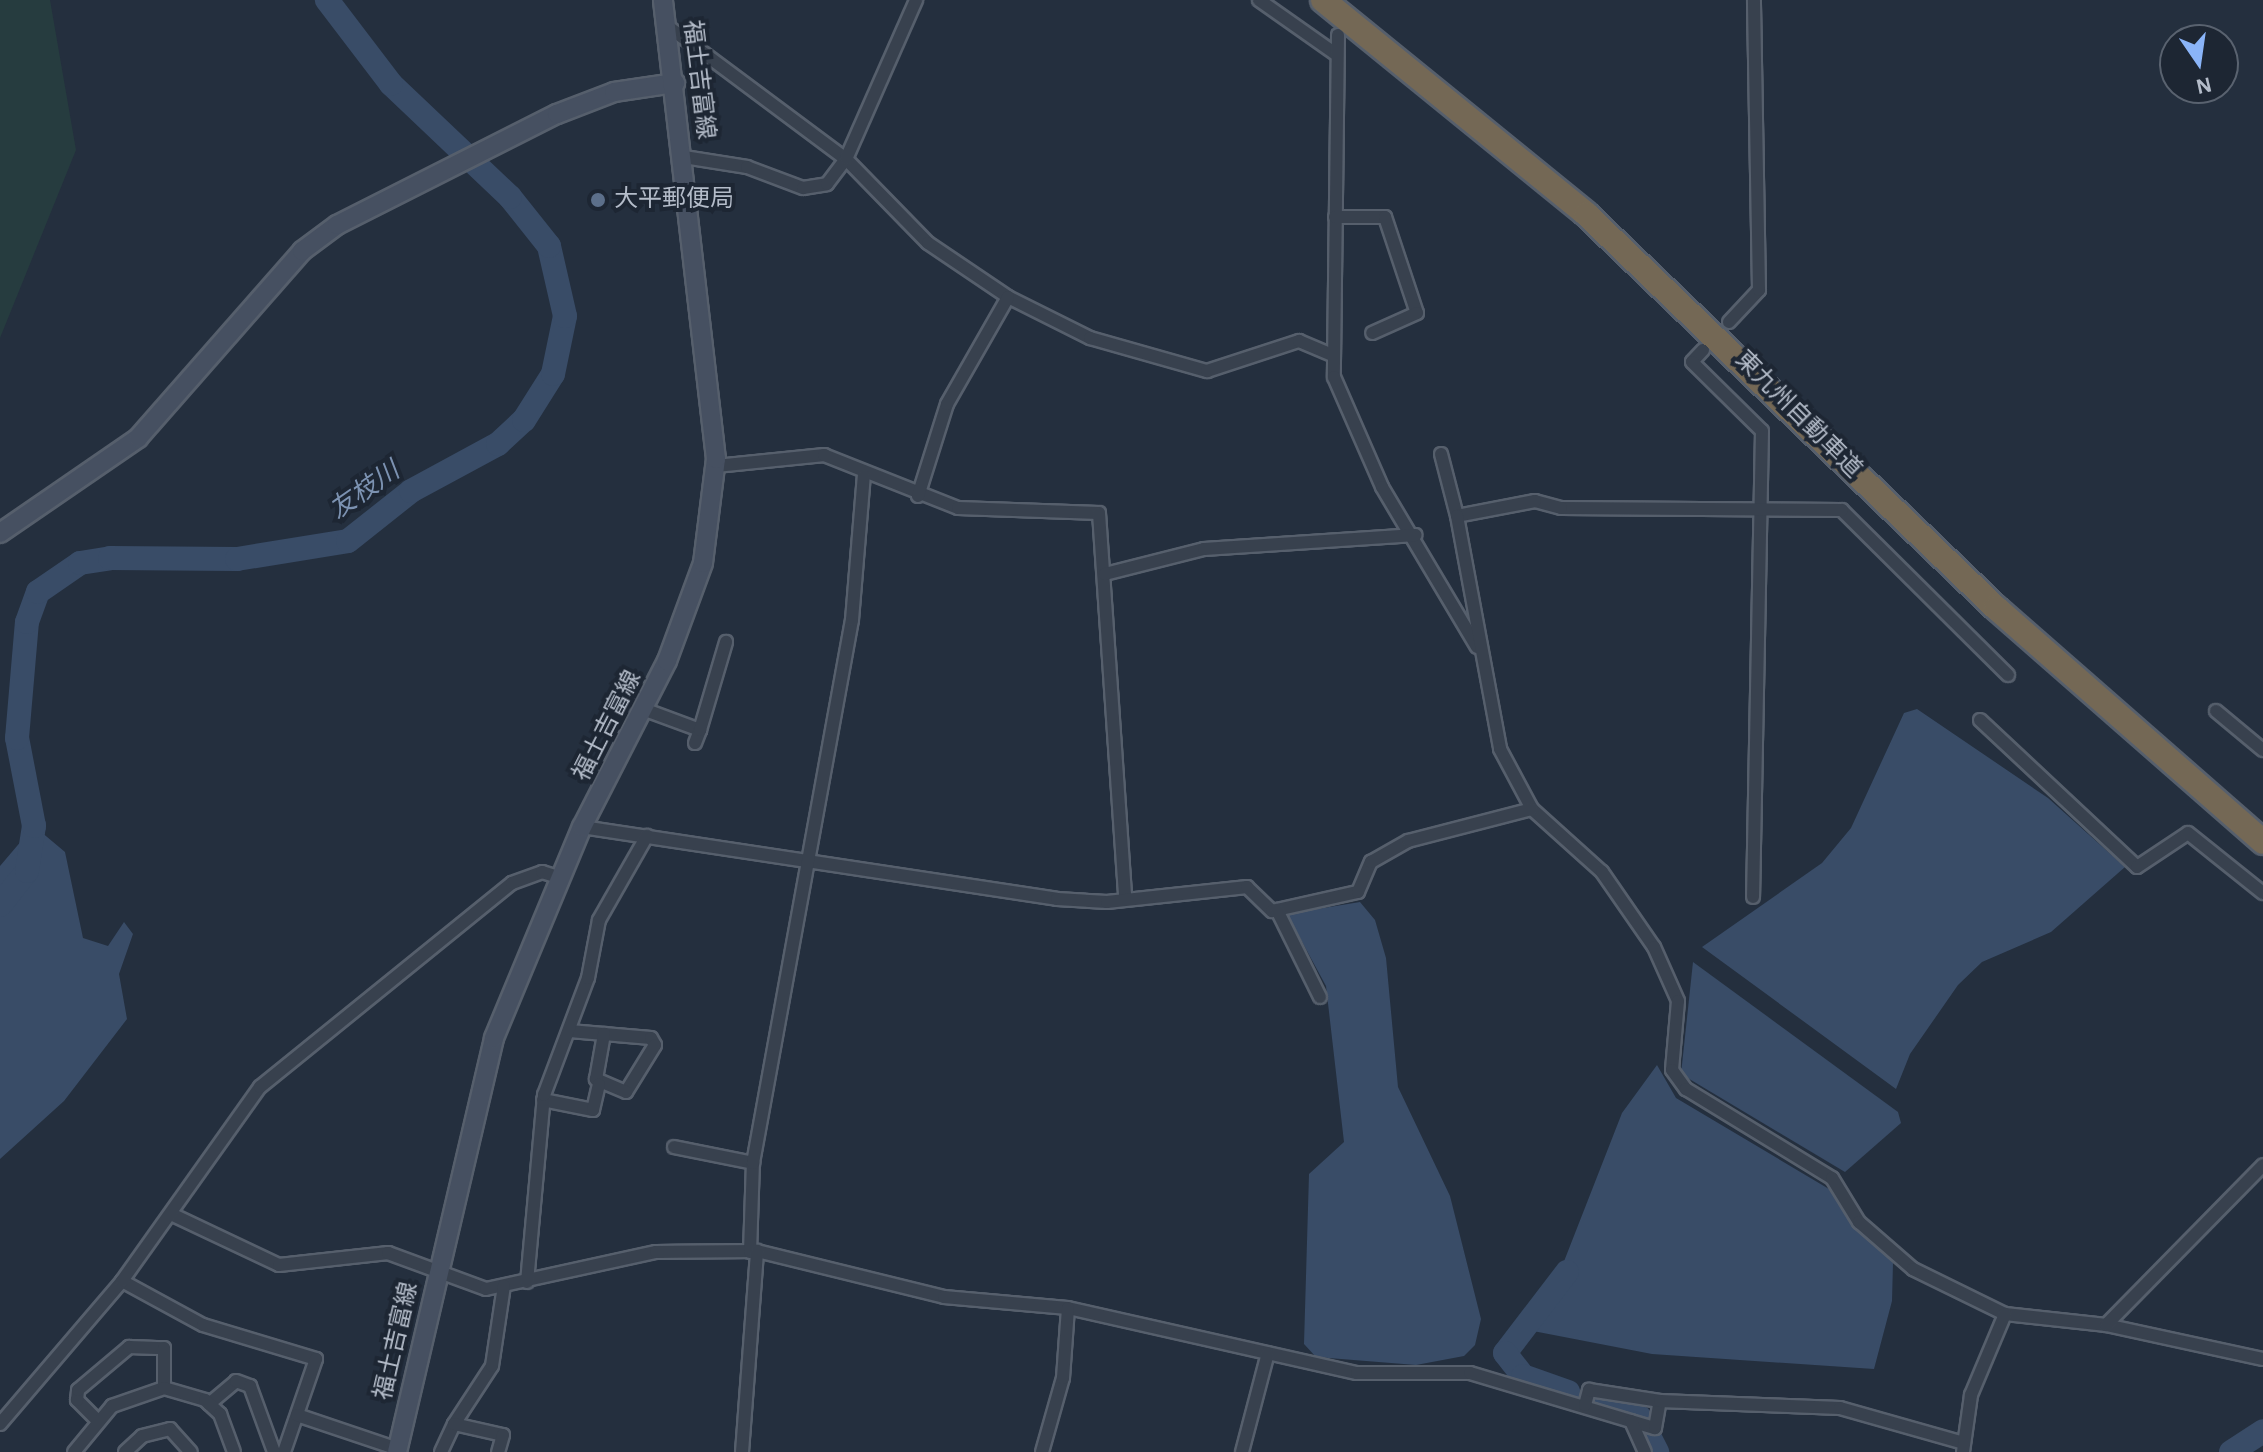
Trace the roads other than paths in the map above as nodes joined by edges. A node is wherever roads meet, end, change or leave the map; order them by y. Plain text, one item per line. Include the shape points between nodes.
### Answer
1 (663, 0) edge
2 (916, 0) edge
3 (1259, 0) edge
4 (1323, 0) edge
5 (1754, 0) edge
6 (670, 28) junction
7 (1338, 35) dead end
8 (1337, 55) junction
9 (675, 83) junction
10 (684, 157) junction
11 (846, 159) junction
12 (1335, 217) junction
13 (1008, 297) junction
14 (1729, 322) dead end
15 (1372, 333) dead end
16 (1703, 350) dead end
17 (1332, 355) junction
18 (1441, 454) dead end
19 (716, 466) junction
20 (864, 475) junction
21 (918, 496) junction
22 (1759, 509) junction
23 (1457, 516) junction
24 (0, 533) edge
25 (1416, 535) junction
26 (1105, 574) junction
27 (726, 642) dead end
28 (1478, 648) junction
29 (2008, 675) dead end
30 (643, 709) junction
31 (2216, 711) dead end
32 (1980, 720) dead end
33 (2263, 750) edge
34 (1532, 809) junction
35 (582, 827) junction
36 (647, 836) junction
37 (2263, 842) edge
38 (805, 863) junction
39 (562, 878) junction
40 (2263, 893) edge
41 (1753, 897) dead end
42 (1125, 899) junction
43 (1277, 910) junction
44 (1320, 997) dead end
45 (570, 1031) junction
46 (604, 1034) junction
47 (599, 1085) junction
48 (543, 1100) junction
49 (674, 1147) dead end
50 (753, 1163) junction
51 (2263, 1165) edge
52 (171, 1214) junction
53 (754, 1251) junction
54 (439, 1268) junction
55 (122, 1281) junction
56 (527, 1282) junction
57 (504, 1286) junction
58 (1068, 1308) junction
59 (2005, 1314) junction
60 (2106, 1325) junction
61 (1268, 1353) junction
62 (2263, 1359) edge
63 (164, 1388) junction
64 (1660, 1401) junction
65 (209, 1404) junction
66 (1585, 1405) junction
67 (297, 1415) junction
68 (98, 1421) junction
69 (1631, 1421) junction
70 (0, 1424) edge
71 (454, 1424) junction
72 (1961, 1447) edge
73 (398, 1451) edge
74 (74, 1452) edge
75 (125, 1452) edge
76 (191, 1452) edge
77 (234, 1452) edge
78 (274, 1452) edge
79 (284, 1452) edge
80 (441, 1452) edge
81 (498, 1452) edge
82 (742, 1452) edge
83 (1042, 1452) edge
84 (1242, 1452) edge
85 (1645, 1452) edge

1 - 6 main road, 福土吉富線
2 - 11 street
3 - 8 street
4 - 37 highway, 東九州自動車道 via 1586,214 2019,629
5 - 14 street via 1759,290
6 - 9 main road, 福土吉富線
6 - 11 street
7 - 8 street
8 - 12 street
9 - 10 main road, 福土吉富線
9 - 24 main road via 614,92 522,133 420,183 302,251 138,438
10 - 11 street via 817,188
10 - 19 main road, 福土吉富線
11 - 13 street via 928,243
12 - 15 street via 1385,217 1417,313
12 - 17 street
13 - 17 street via 1090,338 1179,369 1228,369 1299,341
13 - 21 street via 947,404
16 - 22 street via 1692,362 1762,431
17 - 25 street via 1334,377 1382,487
18 - 23 street
19 - 20 street via 824,455
19 - 30 main road, 福土吉富線 via 703,563
20 - 21 street
20 - 38 street via 852,620
21 - 26 street via 1011,513 1099,513
22 - 23 street via 1561,508 1535,501
22 - 29 street via 1842,510
22 - 41 street
23 - 28 street via 1478,611
25 - 26 street via 1204,549
25 - 28 street
26 - 42 street
27 - 30 street via 698,736
28 - 34 street via 1500,749
30 - 35 main road, 福土吉富線
31 - 33 street
32 - 40 street via 2137,867 2188,833
34 - 43 street via 1408,841 1371,862 1358,892
34 - 59 street via 1602,872 1654,947 1678,1001 1672,1070 1686,1089 1832,1178 1859,1222 1913,1269
35 - 36 street
35 - 39 main road, 福土吉富線
36 - 38 street
36 - 45 street via 599,920
38 - 42 street via 1057,899
38 - 50 street
39 - 52 street via 542,872 512,883 260,1087
39 - 54 main road, 福土吉富線 via 494,1038
42 - 43 street via 1247,887
43 - 44 street
45 - 46 street
45 - 48 street
46 - 47 street
46 - 47 street via 651,1038 655,1045 626,1092
47 - 48 street via 593,1110
48 - 56 street
49 - 50 street
50 - 53 street
51 - 60 street
52 - 54 street via 279,1265 388,1253
52 - 55 street
53 - 56 street via 656,1252
53 - 58 street via 944,1297
53 - 82 street
54 - 57 street via 486,1289
54 - 73 main road, 福土吉富線
55 - 67 street via 203,1325 316,1359
55 - 70 street
56 - 57 street
57 - 71 street via 492,1366
58 - 61 street
58 - 83 street via 1063,1378
59 - 60 street
59 - 72 street
60 - 62 street
61 - 66 street via 1357,1373 1470,1373
61 - 84 street
63 - 65 street
63 - 68 street via 112,1406
63 - 68 street via 164,1348 129,1347 78,1390 77,1400
64 - 66 street via 1589,1390
64 - 69 street via 1655,1428
64 - 72 street via 1840,1408
65 - 77 street
65 - 78 street via 236,1381 250,1386
66 - 69 street
67 - 73 street
67 - 79 street
68 - 74 street
69 - 85 street
71 - 80 street
71 - 81 street via 503,1435
75 - 76 street via 142,1436 170,1429

